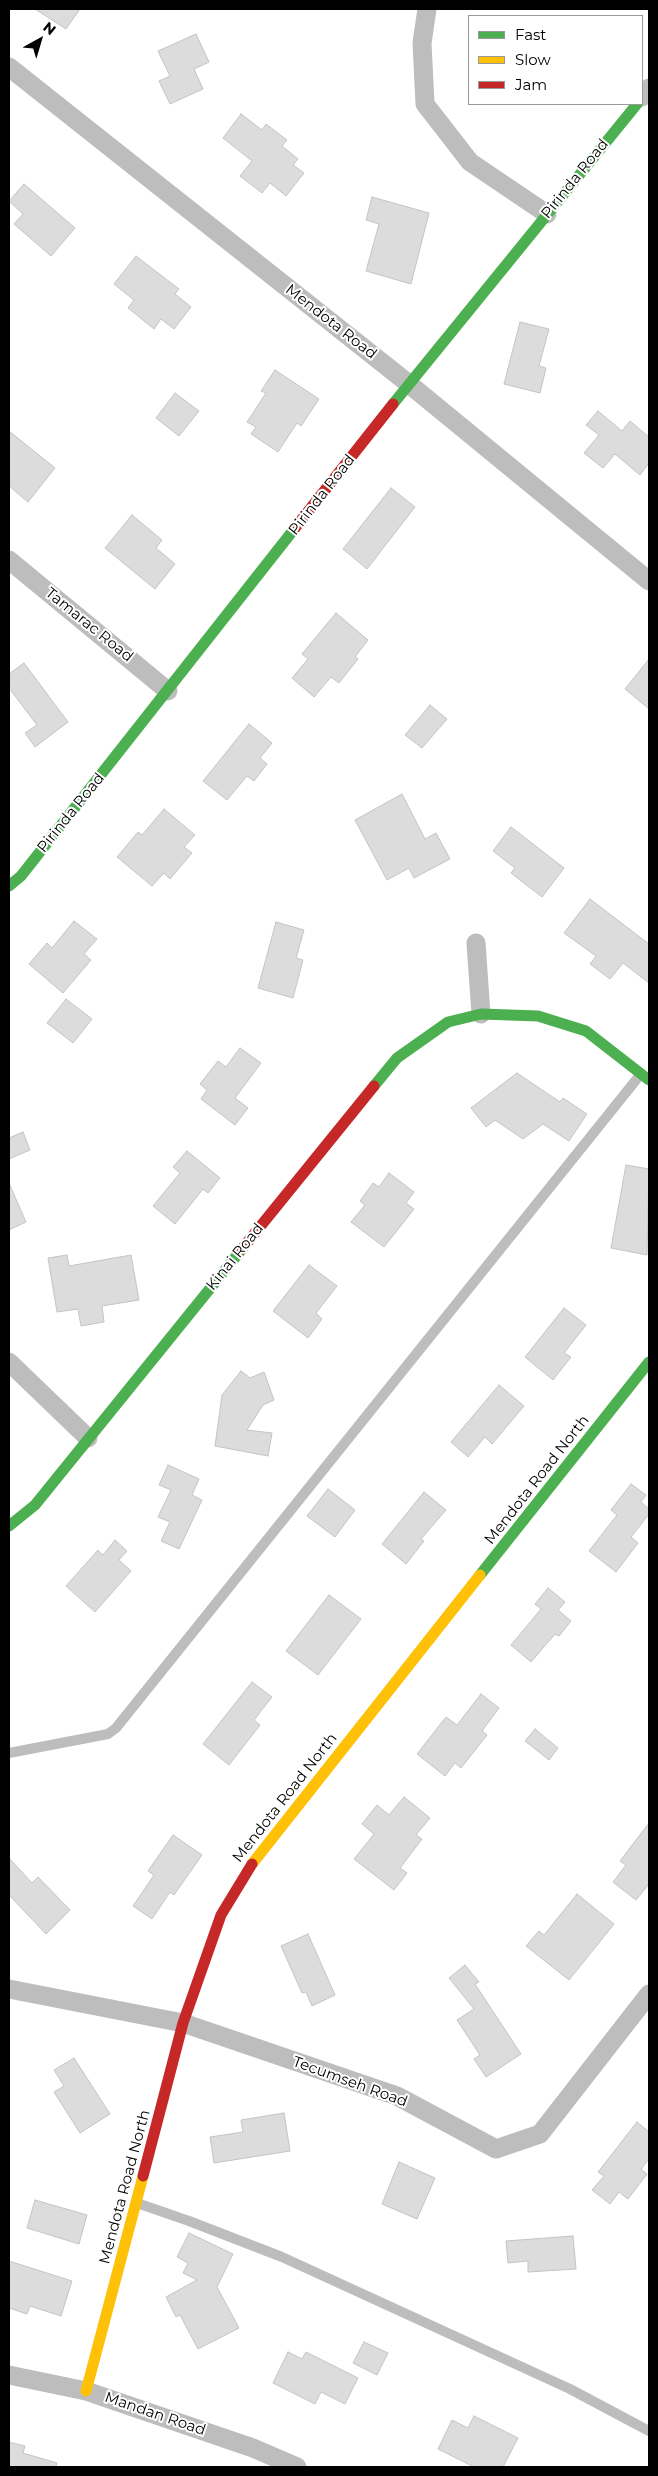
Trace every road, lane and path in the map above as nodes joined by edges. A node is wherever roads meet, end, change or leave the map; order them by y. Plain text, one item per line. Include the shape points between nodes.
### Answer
1 (427, 9) edge
2 (9, 67) edge
3 (636, 105) edge
4 (547, 214) junction
5 (409, 384) junction
6 (9, 560) edge
7 (649, 581) edge
8 (168, 691) junction
9 (9, 886) edge
10 (476, 943) dead end
11 (481, 1014) junction
12 (645, 1076) edge
13 (9, 1362) edge
14 (649, 1362) edge
15 (88, 1438) junction
16 (9, 1526) edge
17 (9, 1753) edge
18 (9, 1989) edge
19 (649, 1994) edge
20 (183, 2023) junction
21 (136, 2203) junction
22 (9, 2375) edge
23 (86, 2391) junction
24 (649, 2431) edge
25 (297, 2467) edge

1 - 4 street via 422,42 425,104 470,162
2 - 5 street, Mendota Road
3 - 4 street, Pirinda Road
4 - 5 street, Pirinda Road
5 - 7 street, Mendota Road
5 - 8 street, Pirinda Road
6 - 8 street, Tamarac Road
8 - 9 street, Pirinda Road via 21,876
10 - 11 street
11 - 12 street, Kinai Road via 538,1016 586,1031
11 - 15 street, Kinai Road via 448,1022 397,1058
12 - 17 lane via 116,1728 108,1734
13 - 15 street
14 - 20 street, Mendota Road North via 254,1860 221,1915
15 - 16 street, Kinai Road via 35,1506
18 - 20 street, Tecumseh Road
19 - 20 street, Tecumseh Road via 540,2134 496,2149 397,2096
20 - 21 street, Mendota Road North
21 - 23 street, Mendota Road North
21 - 24 lane via 282,2257 562,2385
22 - 23 street, Mandan Road
23 - 25 street, Mandan Road via 253,2448

